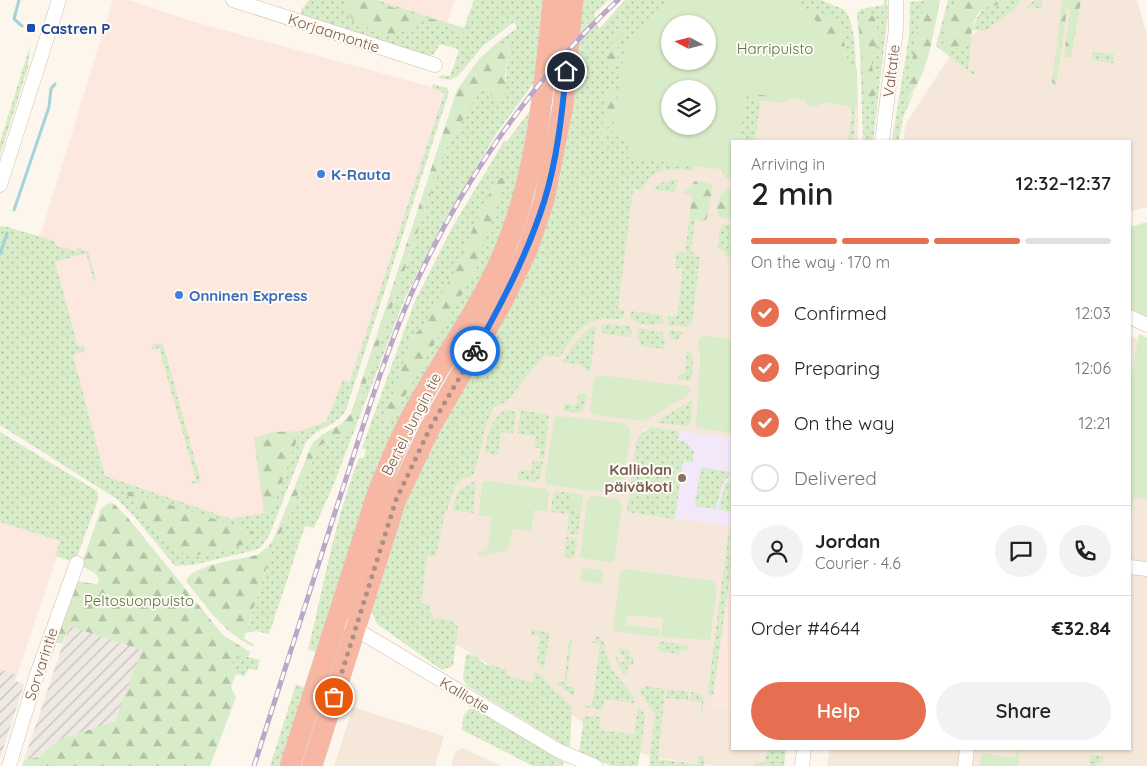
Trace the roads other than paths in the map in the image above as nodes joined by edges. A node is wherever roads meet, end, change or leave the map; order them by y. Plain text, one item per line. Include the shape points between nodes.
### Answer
1 (59, 0) edge
2 (233, 0) edge
3 (552, 0) edge
4 (573, 0) edge
5 (896, 0) edge
6 (434, 65) dead end
7 (882, 140) edge
8 (0, 185) edge
9 (1131, 317) edge
10 (1147, 325) edge
11 (77, 563) dead end
12 (1131, 566) edge
13 (1147, 569) edge
14 (337, 620) junction
15 (356, 628) junction
16 (804, 750) edge
17 (967, 750) edge
18 (8, 766) edge
19 (290, 766) edge
20 (312, 766) edge
21 (595, 766) edge
22 (802, 766) edge
23 (965, 766) edge

1 - 8 street
2 - 6 street, Korjaamontie
3 - 14 highway, Bertel Jungin tie via 542,105 522,206 481,299 393,454
4 - 15 highway, Bertel Jungin tie via 563,106 544,201 527,251 504,299 412,462 396,500
5 - 7 street, Valtatie via 896,29
9 - 10 street
11 - 18 street, Sorvarintie
12 - 13 street
14 - 15 street, Kalliotie
14 - 19 highway, Bertel Jungin tie
15 - 20 highway, Bertel Jungin tie
15 - 21 street, Kalliotie via 559,751
16 - 22 street
17 - 23 street

